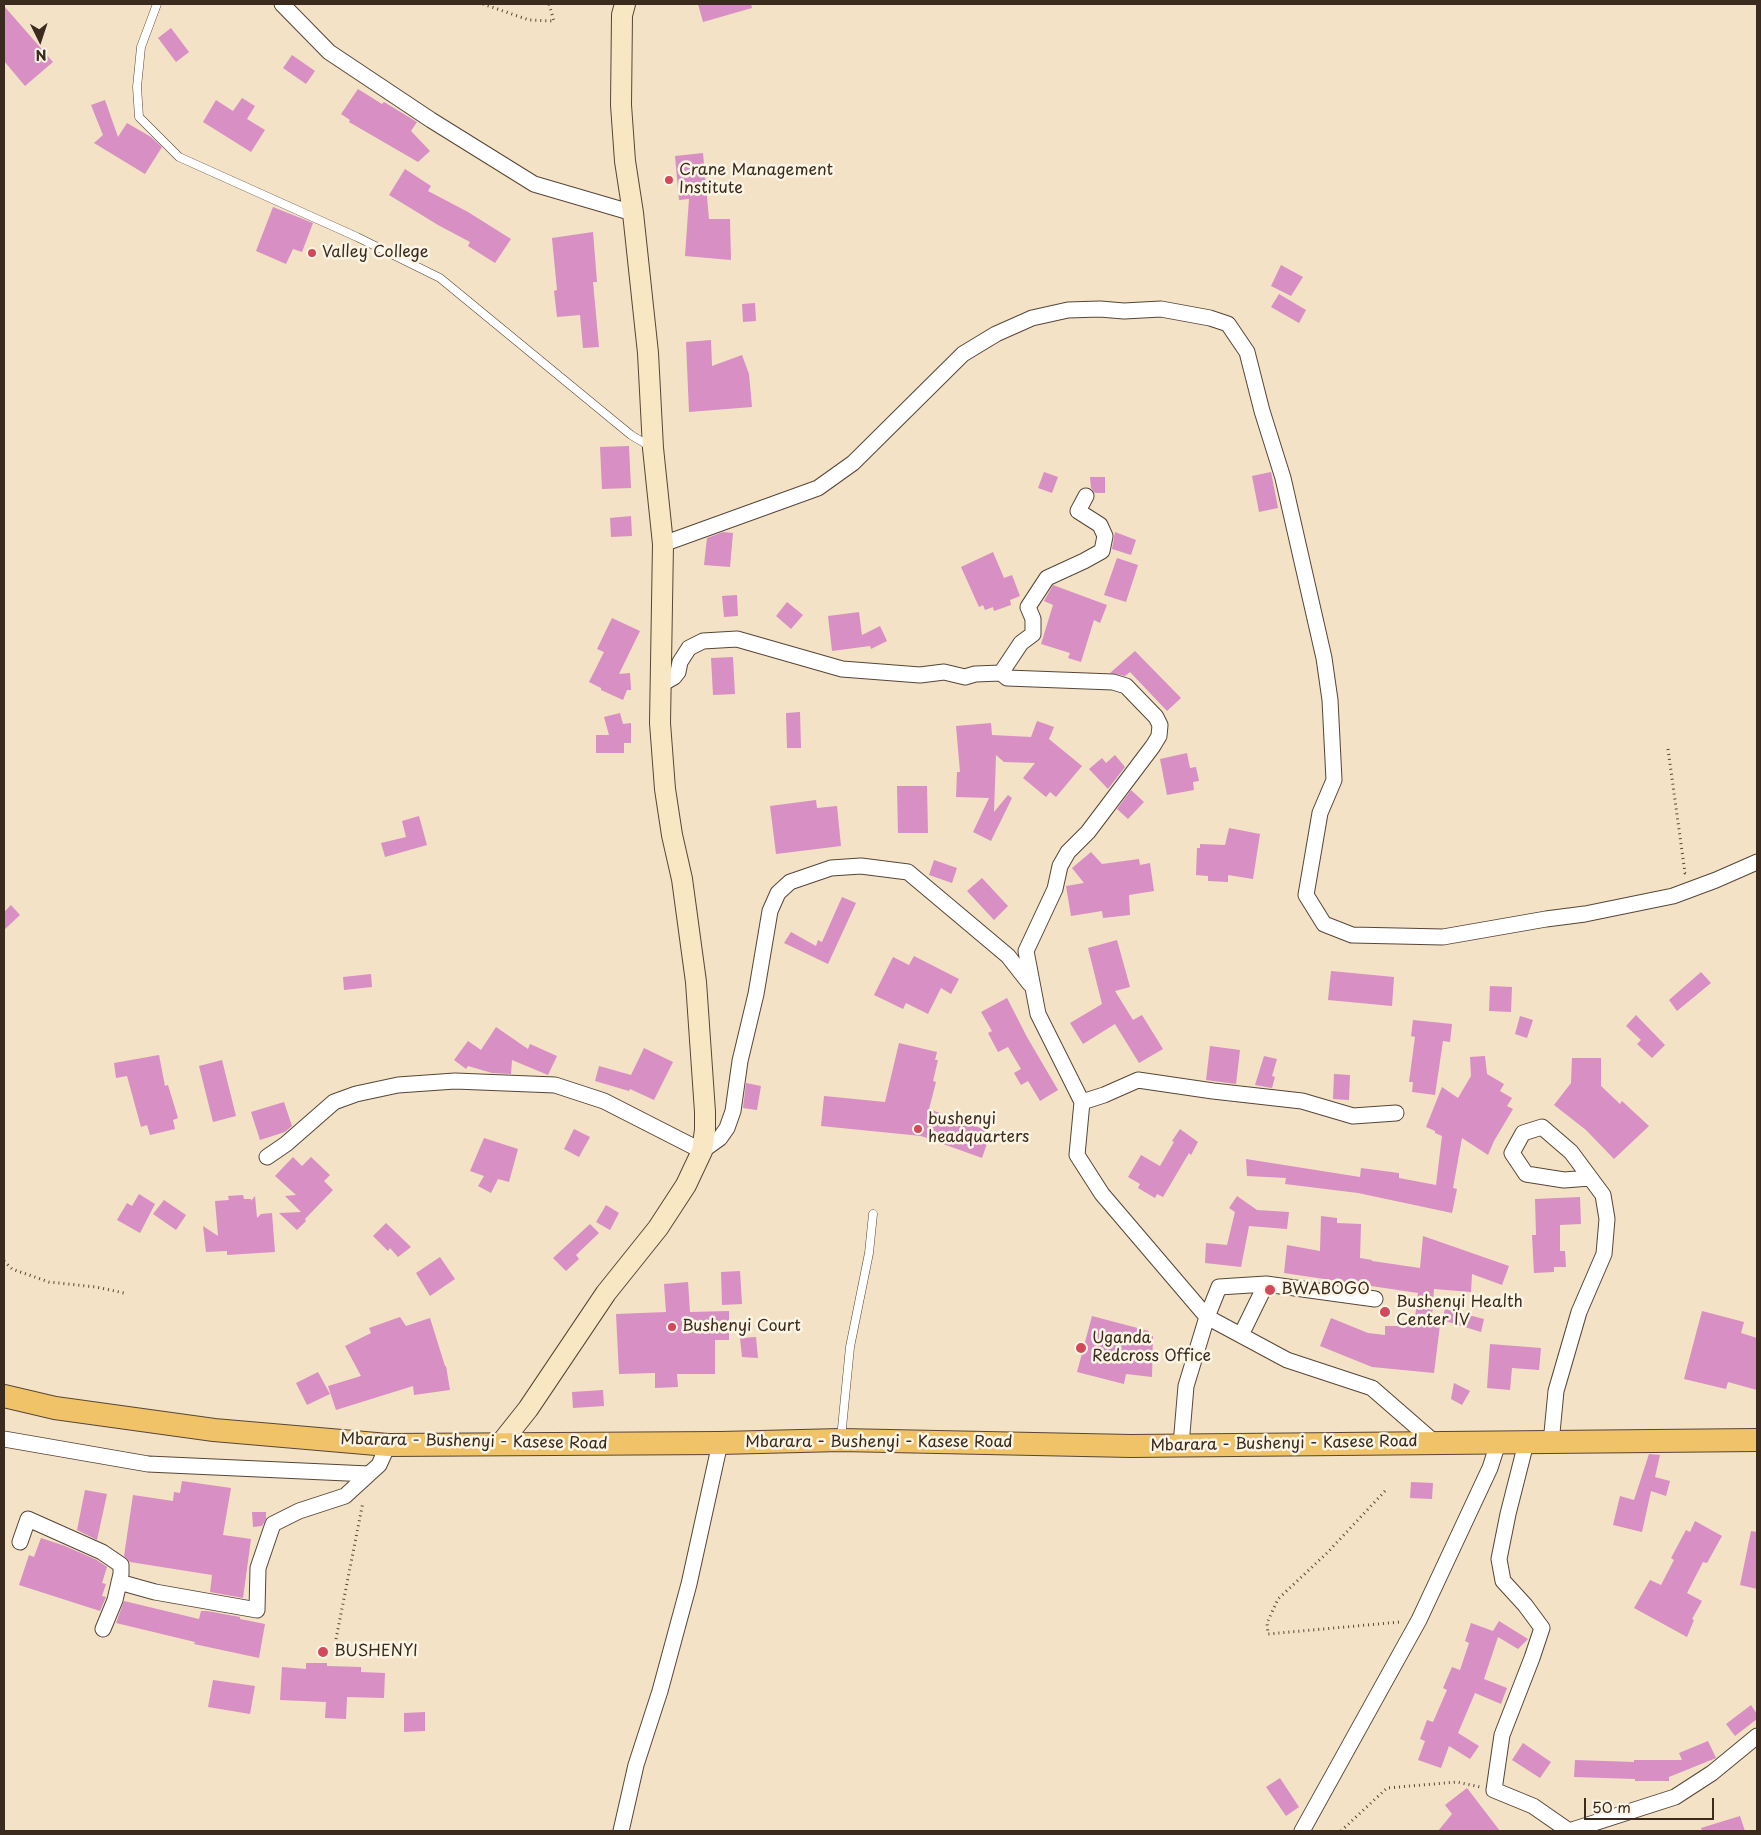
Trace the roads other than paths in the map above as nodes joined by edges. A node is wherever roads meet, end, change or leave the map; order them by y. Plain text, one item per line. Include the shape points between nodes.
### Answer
1 (157, 4) edge
2 (282, 4) edge
3 (625, 4) edge
4 (633, 213) junction
5 (653, 448) junction
6 (1086, 496) dead end
7 (663, 544) junction
8 (1001, 673) junction
9 (660, 685) junction
10 (1757, 862) edge
11 (1033, 988) junction
12 (1082, 1102) junction
13 (1396, 1113) dead end
14 (702, 1151) junction
15 (267, 1157) dead end
16 (1590, 1178) junction
17 (873, 1214) dead end
18 (1266, 1284) junction
19 (1375, 1299) dead end
20 (1207, 1317) junction
21 (1241, 1335) junction
22 (4, 1396) edge
23 (4, 1439) edge
24 (841, 1440) junction
25 (1757, 1440) edge
26 (1434, 1442) junction
27 (1551, 1442) junction
28 (502, 1443) junction
29 (720, 1443) junction
30 (1498, 1443) junction
31 (1526, 1443) junction
32 (388, 1444) junction
33 (1181, 1446) junction
34 (369, 1474) junction
35 (20, 1542) dead end
36 (119, 1582) junction
37 (103, 1629) dead end
38 (1757, 1736) edge
39 (621, 1831) edge
40 (1302, 1831) edge
41 (1568, 1831) edge

1 - 5 lane via 141,47 137,87 139,117 179,157 440,278 631,435
2 - 4 street via 330,52 534,184
3 - 4 main road via 622,15 621,105
4 - 5 main road via 648,353
5 - 7 main road
6 - 8 street via 1078,511 1100,525 1105,536 1102,551 1047,578 1028,607 1033,619 1033,634 1021,643
7 - 9 main road
7 - 10 street via 818,488 853,463 963,354 1032,318 1068,310 1100,308 1161,309 1210,318 1228,324 1247,352 1283,478 1324,658 1330,700 1334,780 1320,813 1306,895 1324,924 1352,935 1443,937 1673,896
8 - 9 street via 975,674 965,678 944,672 920,675 842,669 737,639 703,641 689,648 678,672
8 - 11 street via 1008,678 1121,684 1156,717 1160,725 1159,736 1153,746 1060,866 1055,889 1026,951
9 - 14 main road via 664,789 682,879 696,982 705,1112
11 - 12 street via 1038,1014
11 - 14 street via 1008,956 908,872 861,866 831,868 790,882 778,893 770,911 733,1110 720,1138
12 - 13 street via 1138,1080 1302,1101 1353,1116
12 - 20 street via 1077,1155 1102,1194
14 - 15 street via 604,1101 555,1085 455,1081 398,1085 334,1102
14 - 28 main road via 686,1185 658,1228 606,1294
16 - 16 street via 1570,1152 1542,1127 1523,1133 1512,1153 1526,1174 1564,1180
16 - 27 street via 1603,1195 1607,1219 1604,1254 1578,1312 1556,1391
17 - 24 lane via 869,1253 850,1347
18 - 19 street
18 - 20 street via 1219,1287
18 - 21 street
20 - 21 street
20 - 33 street via 1186,1386
21 - 26 street via 1286,1360 1372,1388
22 - 32 main road, Mbarara - Bushenyi - Kasese Road via 55,1408 214,1430
23 - 34 street via 148,1464
24 - 29 main road, Mbarara - Bushenyi - Kasese Road
24 - 33 main road, Mbarara - Bushenyi - Kasese Road
25 - 27 main road, Mbarara - Bushenyi - Kasese Road
26 - 30 main road, Mbarara - Bushenyi - Kasese Road
26 - 33 main road, Mbarara - Bushenyi - Kasese Road
27 - 31 main road, Mbarara - Bushenyi - Kasese Road
28 - 29 main road, Mbarara - Bushenyi - Kasese Road
28 - 32 main road, Mbarara - Bushenyi - Kasese Road
29 - 39 street via 689,1584 636,1765
30 - 31 main road, Mbarara - Bushenyi - Kasese Road
30 - 40 street via 1490,1468 1419,1620
31 - 41 street via 1498,1559 1503,1581 1542,1628 1502,1735 1494,1790 1533,1806
32 - 34 street via 379,1465
34 - 36 street via 345,1496 272,1524 258,1568 257,1610 155,1592
35 - 36 street via 28,1518 102,1552 120,1565
36 - 37 street
38 - 41 street via 1712,1773 1675,1797

